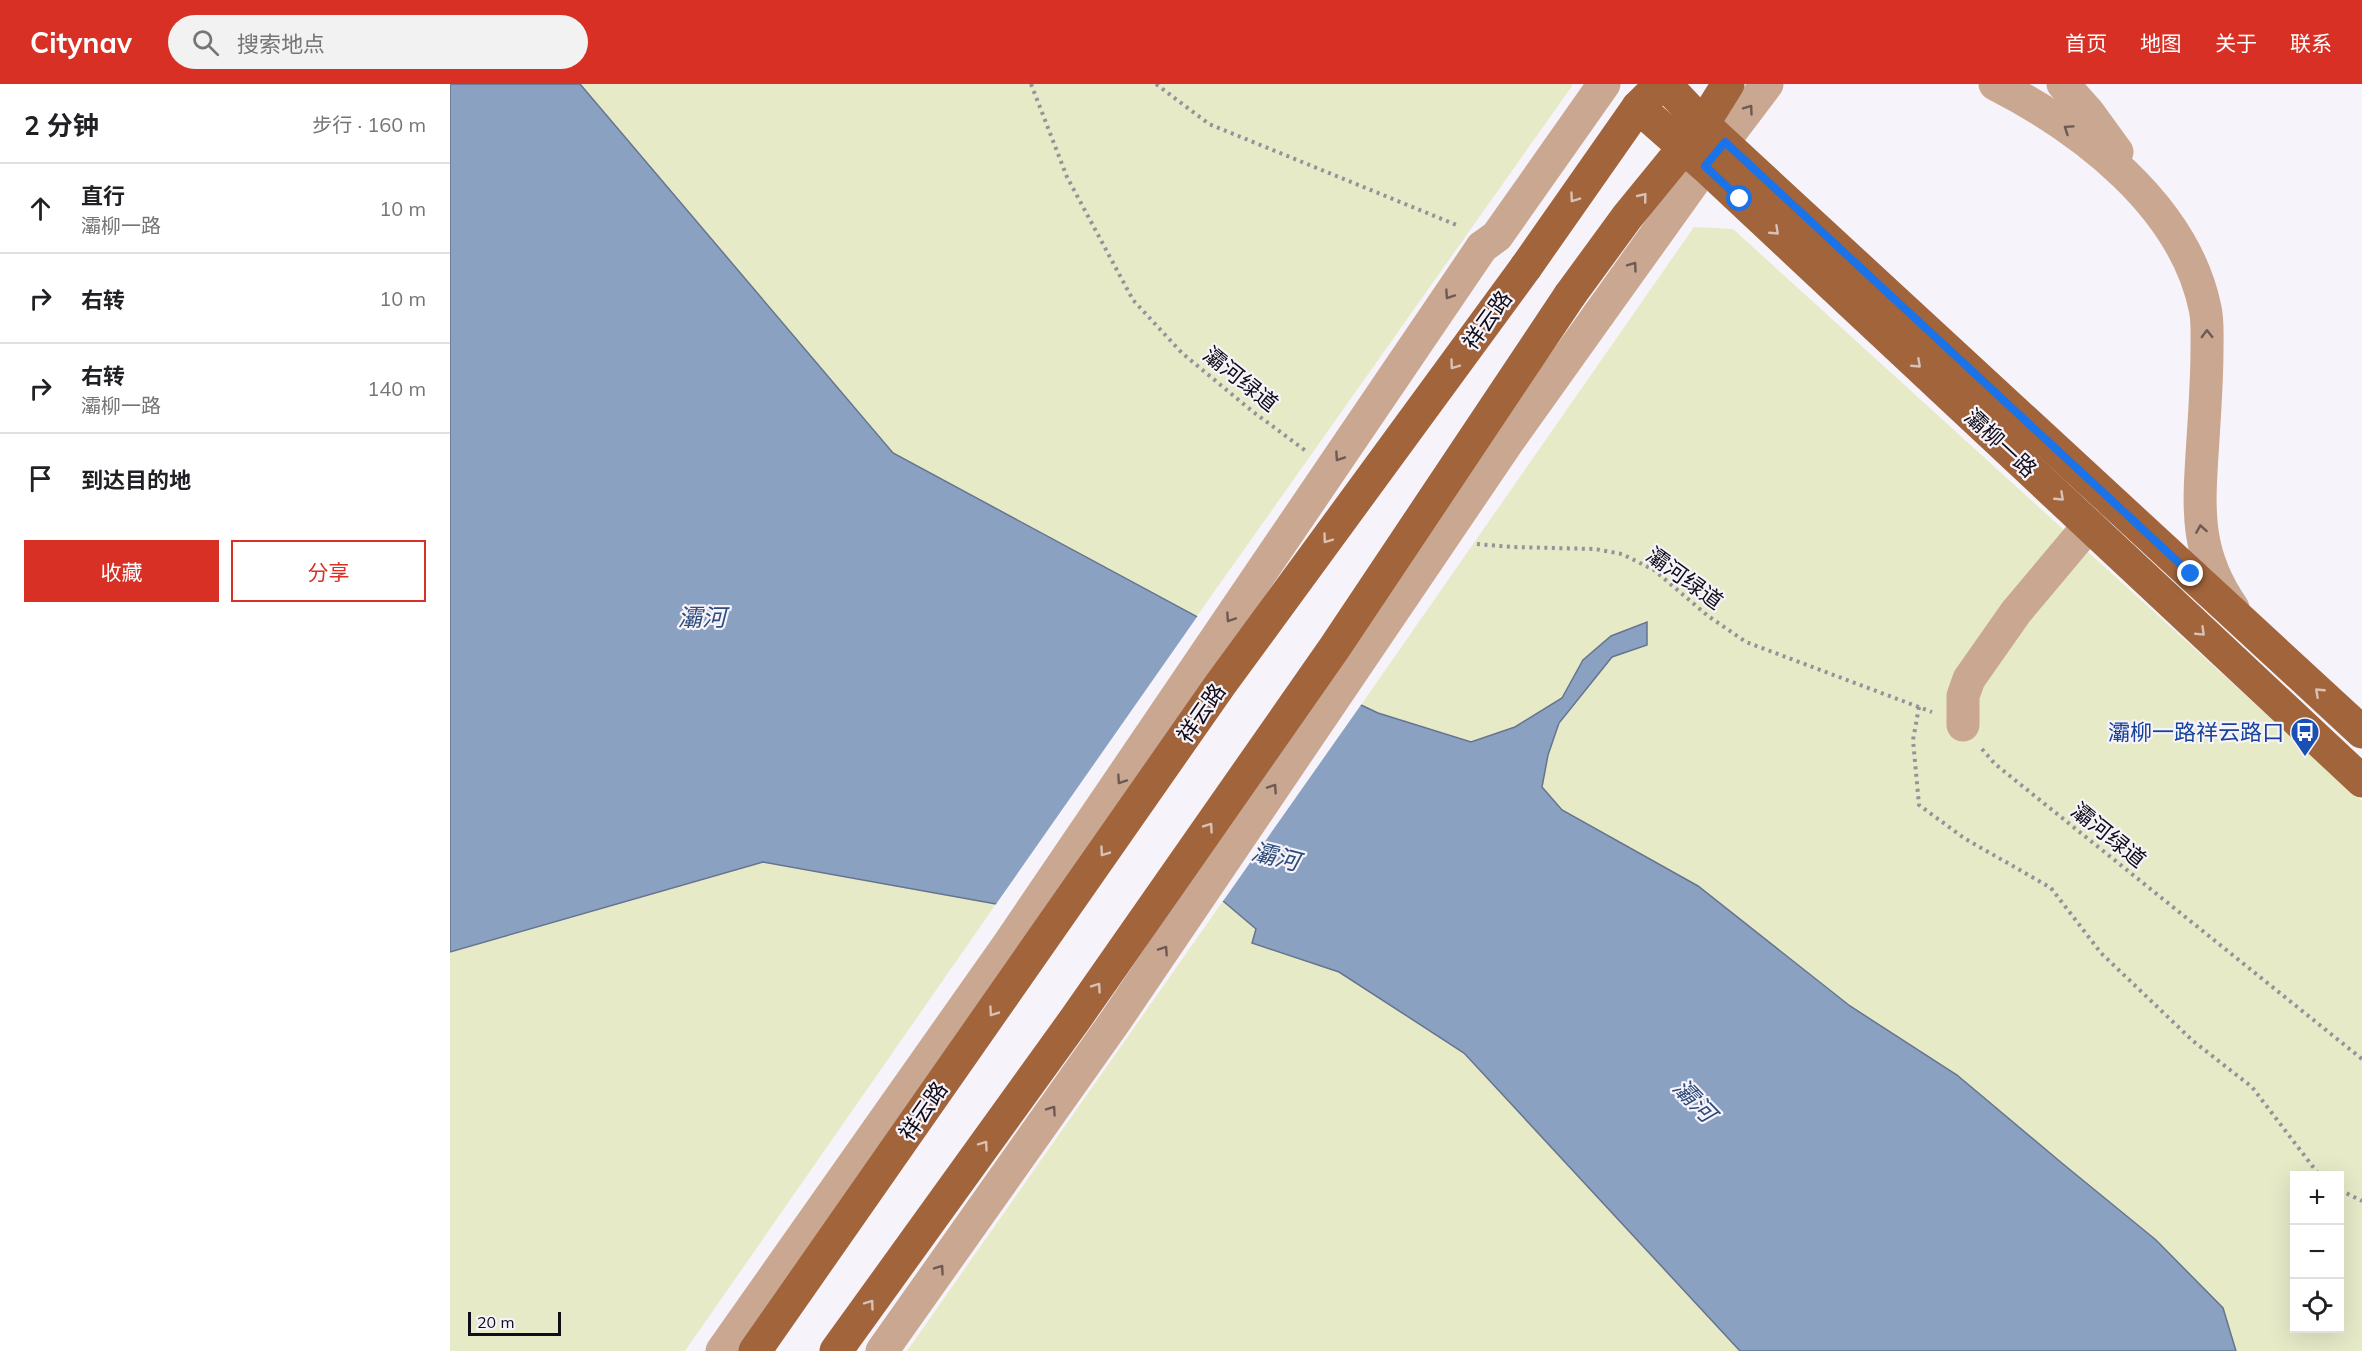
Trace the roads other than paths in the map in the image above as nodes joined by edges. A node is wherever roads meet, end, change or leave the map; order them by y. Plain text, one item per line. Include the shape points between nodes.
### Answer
1 (1604, 84) edge
2 (1665, 84) edge
3 (1728, 84) edge
4 (1767, 84) edge
5 (1995, 84) edge
6 (2063, 84) edge
7 (1638, 92) edge
8 (1704, 145) junction
9 (2157, 210) junction
10 (2089, 525) junction
11 (2241, 620) junction
12 (1963, 725) road end
13 (2362, 732) edge
14 (2362, 781) edge
15 (722, 1351) edge
16 (755, 1351) edge
17 (836, 1351) edge
18 (882, 1351) edge

1 -> 15 street, bridge via 1489,242 1008,945
2 - 8 main road, 灞柳一路
3 - 8 main road
8 -> 4 street
9 -> 5 street via 2122,172 2081,137
6 - 9 street via 2088,112
7 - 8 main road, 灞柳一路
7 -> 16 main road, 祥云路, bridge via 1526,267 1220,685
8 -> 10 main road, 灞柳一路
8 - 11 main road, 灞柳一路
17 -> 8 main road, bridge via 1328,657 1570,295 1627,217
18 -> 8 street, bridge via 1123,1010 1507,443 1599,314
11 -> 9 street via 2210,568 2199,515 2206,407 2206,310 2186,250
10 - 12 street via 2016,612 1969,679 1963,696
10 -> 14 main road, 灞柳一路
13 -> 11 main road, 灞柳一路

